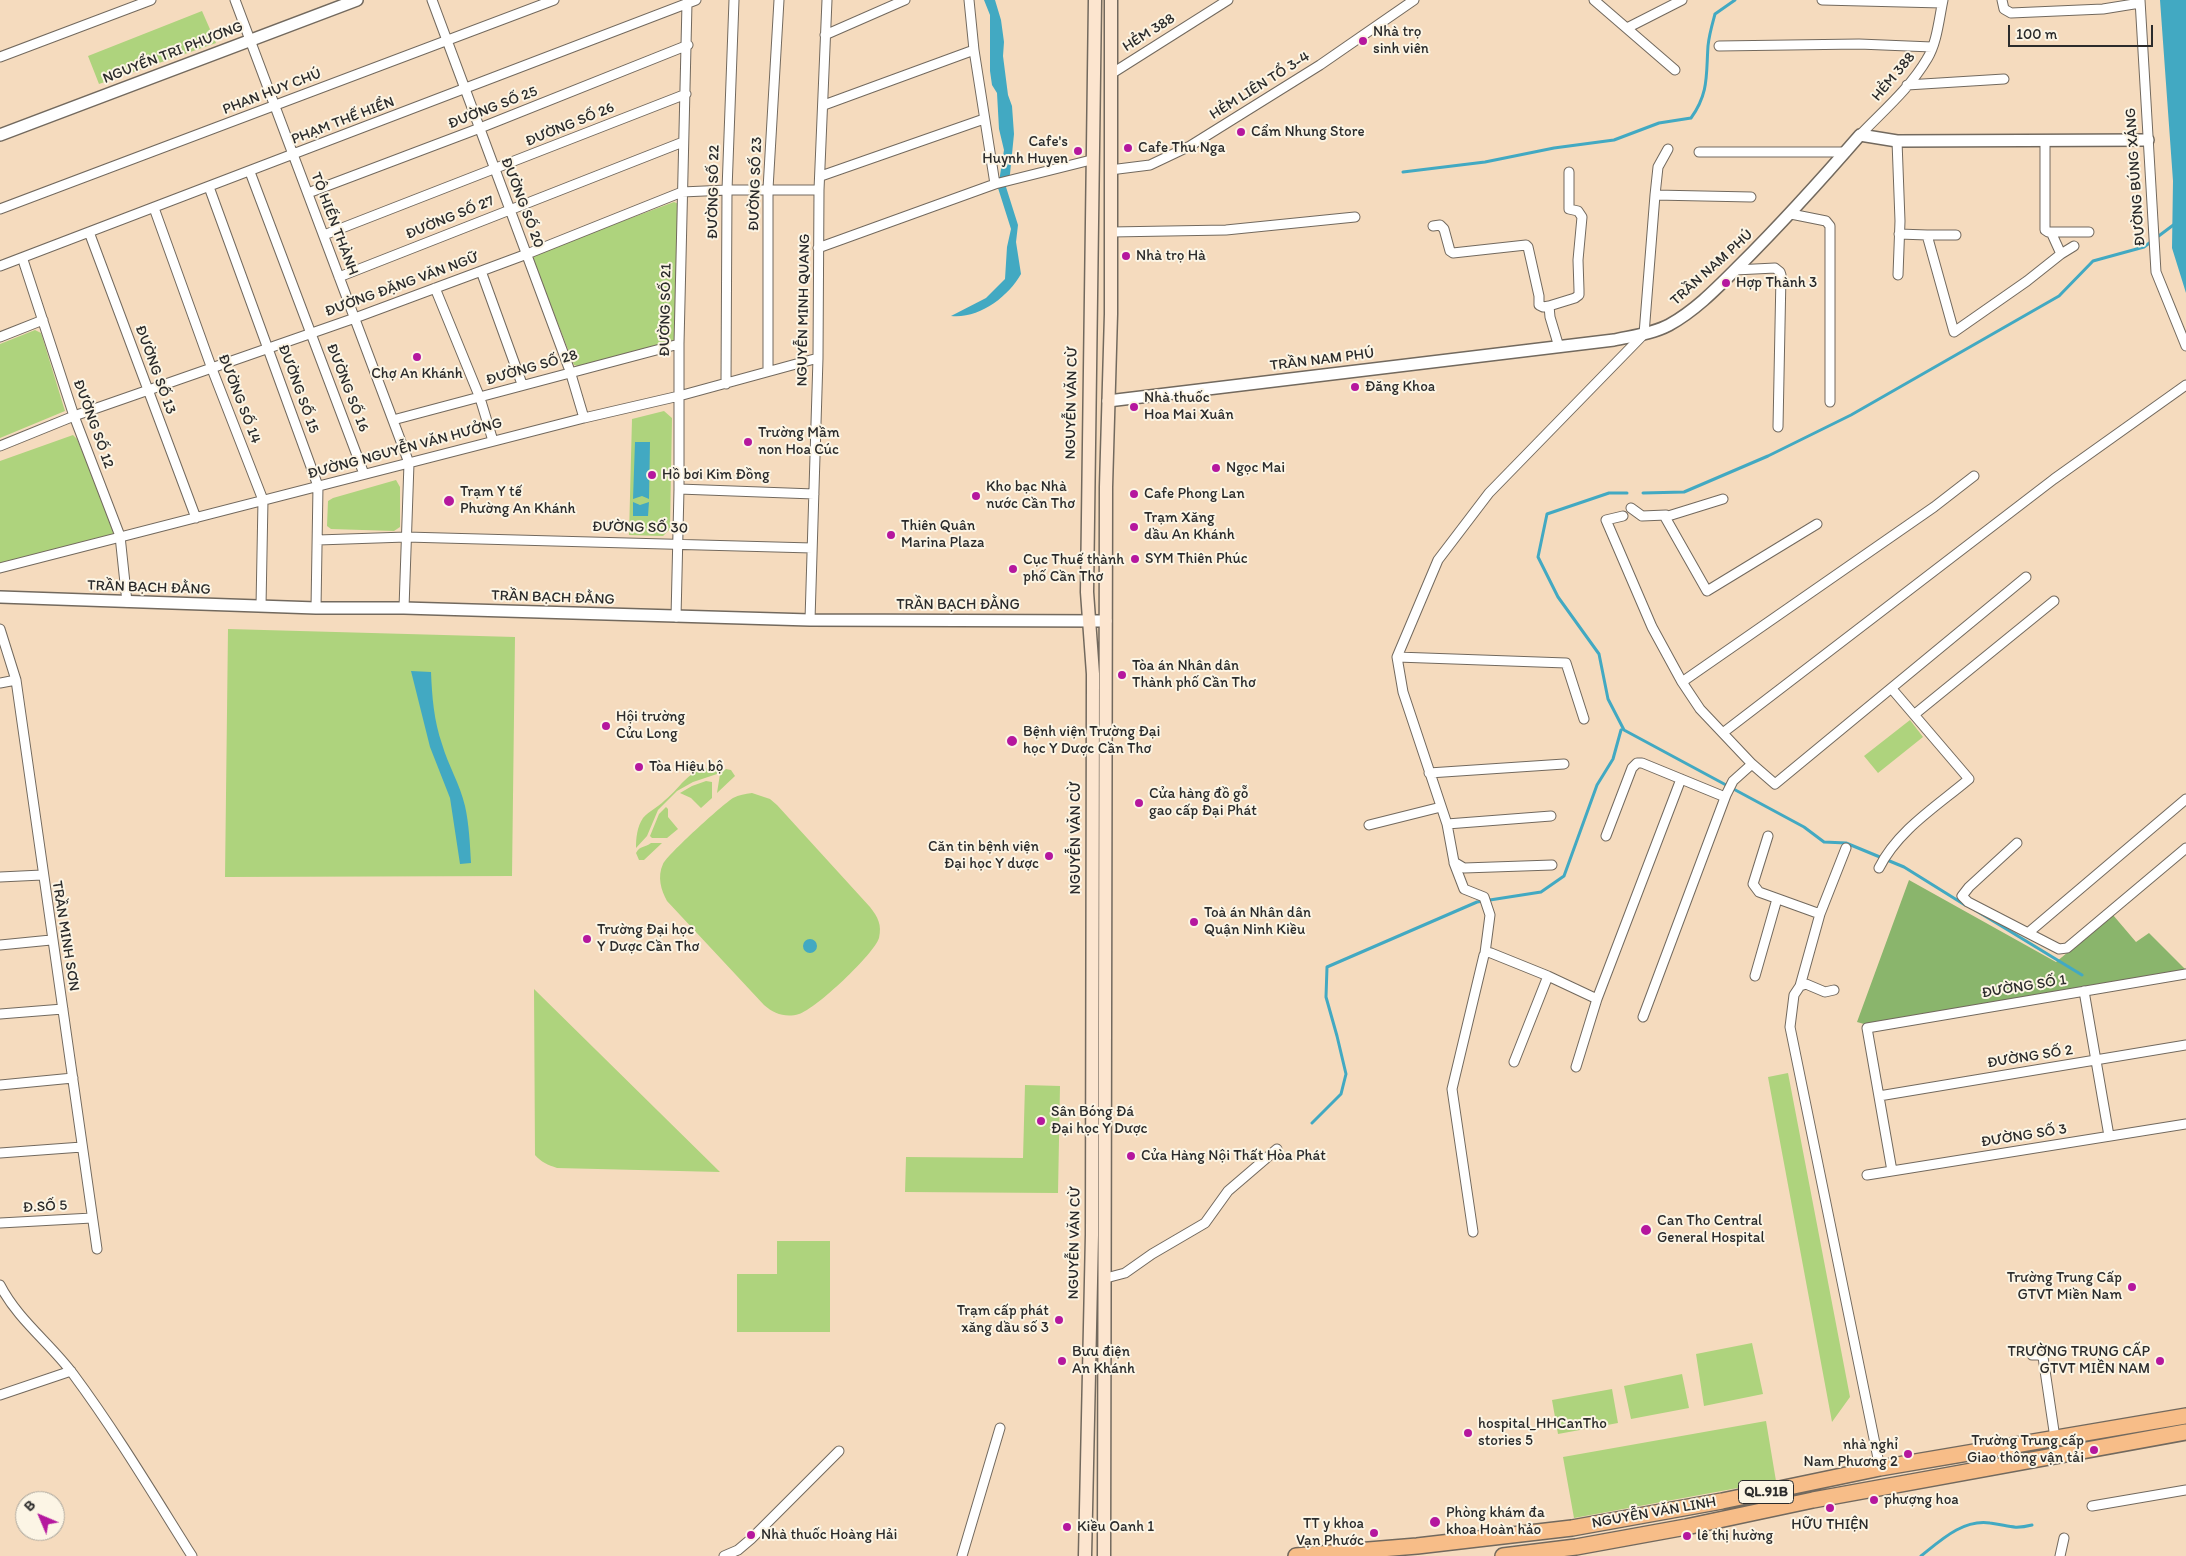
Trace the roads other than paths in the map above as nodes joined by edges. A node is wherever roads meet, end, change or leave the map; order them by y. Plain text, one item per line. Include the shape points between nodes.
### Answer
1 (151, 0) edge
2 (235, 0) edge
3 (357, 0) edge
4 (432, 0) edge
5 (554, 0) edge
6 (734, 0) edge
7 (779, 0) edge
8 (827, 0) edge
9 (905, 0) edge
10 (969, 0) edge
11 (1095, 0) edge
12 (1111, 0) edge
13 (1228, 0) edge
14 (1414, 0) edge
15 (1594, 0) edge
16 (1682, 0) edge
17 (1822, 0) edge
18 (2002, 0) edge
19 (1943, 1) edge
20 (2140, 1) edge
21 (692, 2) edge
22 (1627, 28) junction
23 (825, 35) junction
24 (250, 40) junction
25 (447, 40) junction
26 (688, 45) junction
27 (1719, 46) dead end
28 (1932, 48) junction
29 (974, 50) junction
30 (0, 57) edge
31 (1674, 70) dead end
32 (1111, 74) junction
33 (2004, 79) dead end
34 (1907, 85) junction
35 (465, 89) junction
36 (686, 94) junction
37 (824, 105) junction
38 (275, 106) junction
39 (984, 119) junction
40 (480, 128) junction
41 (0, 135) edge
42 (1860, 135) junction
43 (2148, 140) junction
44 (1896, 141) junction
45 (2045, 141) junction
46 (684, 142) junction
47 (1668, 149) dead end
48 (1699, 152) dead end
49 (1846, 152) junction
50 (294, 155) junction
51 (1091, 160) junction
52 (494, 169) junction
53 (1110, 170) junction
54 (250, 172) junction
55 (1569, 172) dead end
56 (821, 176) junction
57 (996, 184) junction
58 (209, 187) junction
59 (768, 189) junction
60 (727, 190) junction
61 (819, 190) junction
62 (682, 192) junction
63 (308, 193) junction
64 (1655, 195) junction
65 (1751, 196) dead end
66 (154, 208) junction
67 (0, 209) edge
68 (510, 209) junction
69 (1792, 214) junction
70 (1355, 216) dead end
71 (1434, 226) dead end
72 (89, 232) junction
73 (1111, 232) junction
74 (2050, 232) junction
75 (2090, 232) dead end
76 (1899, 234) junction
77 (1927, 235) junction
78 (1956, 235) dead end
79 (324, 236) junction
80 (2074, 246) dead end
81 (818, 248) junction
82 (527, 254) junction
83 (2061, 254) junction
84 (20, 259) junction
85 (0, 266) edge
86 (481, 270) junction
87 (1735, 270) junction
88 (1898, 276) dead end
89 (339, 277) junction
90 (435, 288) junction
91 (1548, 306) junction
92 (356, 318) junction
93 (44, 320) junction
94 (311, 333) junction
95 (1644, 334) junction
96 (0, 336) edge
97 (679, 344) junction
98 (1559, 346) junction
99 (2186, 346) edge
100 (269, 349) junction
101 (818, 358) junction
102 (212, 369) junction
103 (768, 370) junction
104 (570, 372) junction
105 (522, 384) junction
106 (726, 384) junction
107 (2186, 385) edge
108 (147, 390) junction
109 (679, 396) junction
110 (480, 398) junction
111 (1108, 401) junction
112 (1830, 402) dead end
113 (74, 416) junction
114 (584, 418) junction
115 (393, 420) junction
116 (1778, 427) dead end
117 (493, 441) junction
118 (0, 446) edge
119 (409, 463) junction
120 (364, 474) junction
121 (1974, 476) dead end
122 (318, 486) junction
123 (679, 489) junction
124 (814, 494) junction
125 (1723, 498) dead end
126 (263, 500) junction
127 (1631, 508) dead end
128 (1666, 515) junction
129 (1623, 516) dead end
130 (196, 518) junction
131 (1817, 524) dead end
132 (120, 536) junction
133 (406, 537) junction
134 (318, 540) junction
135 (678, 543) junction
136 (812, 548) junction
137 (0, 568) edge
138 (2026, 576) dead end
139 (0, 597) edge
140 (2054, 601) dead end
141 (127, 602) junction
142 (260, 606) junction
143 (316, 608) junction
144 (404, 608) junction
145 (676, 617) junction
146 (810, 620) junction
147 (1090, 621) junction
148 (1106, 621) junction
149 (0, 629) edge
150 (1397, 657) junction
151 (16, 680) junction
152 (1682, 682) junction
153 (0, 683) edge
154 (1892, 689) junction
155 (1915, 714) junction
156 (1584, 719) dead end
157 (1724, 732) junction
158 (1564, 764) dead end
159 (1752, 764) junction
160 (1429, 773) junction
161 (1680, 779) junction
162 (1725, 796) junction
163 (2186, 799) edge
164 (1441, 808) junction
165 (1551, 816) dead end
166 (1447, 824) junction
167 (1369, 825) dead end
168 (1606, 836) dead end
169 (1768, 836) dead end
170 (2017, 843) dead end
171 (1846, 848) dead end
172 (2186, 848) edge
173 (1454, 862) junction
174 (1552, 865) dead end
175 (1879, 868) dead end
176 (42, 875) junction
177 (0, 877) edge
178 (1777, 898) junction
179 (1820, 914) junction
180 (2028, 933) junction
181 (51, 940) junction
182 (0, 945) edge
183 (1485, 953) junction
184 (2186, 974) edge
185 (1548, 976) junction
186 (1755, 976) dead end
187 (1800, 986) junction
188 (1834, 990) dead end
189 (2084, 991) junction
190 (1597, 999) junction
191 (63, 1009) junction
192 (0, 1014) edge
193 (1643, 1017) dead end
194 (2186, 1045) edge
195 (2096, 1060) junction
196 (1514, 1062) dead end
197 (1576, 1067) dead end
198 (73, 1078) junction
199 (0, 1085) edge
200 (1879, 1096) junction
201 (2186, 1124) edge
202 (2109, 1136) junction
203 (82, 1147) junction
204 (1277, 1149) dead end
205 (0, 1153) edge
206 (1892, 1171) junction
207 (1867, 1175) dead end
208 (92, 1218) junction
209 (0, 1223) edge
210 (1473, 1232) dead end
211 (96, 1249) dead end
212 (1106, 1278) junction
213 (0, 1285) edge
214 (2032, 1355) dead end
215 (71, 1371) junction
216 (0, 1395) edge
217 (2186, 1416) edge
218 (1000, 1428) dead end
219 (2186, 1432) edge
220 (2055, 1438) junction
221 (839, 1451) dead end
222 (1880, 1468) junction
223 (2186, 1490) edge
224 (2092, 1506) dead end
225 (1572, 1528) junction
226 (2064, 1538) dead end
227 (1576, 1547) junction
228 (192, 1556) edge
229 (724, 1556) edge
230 (962, 1556) edge
231 (1085, 1556) edge
232 (1104, 1556) edge
233 (1296, 1556) edge
234 (1503, 1556) edge
235 (2060, 1556) edge

1 - 30 street
2 - 24 street, TÔ HIẾN THÀNH
3 - 24 street, NGUYỂN TRI PHƯƠNG
4 - 25 street, ĐƯỜNG SỐ 20
5 - 25 street, PHAN HUY CHÚ
6 - 60 street, ĐƯỜNG SỐ 22
7 - 59 street, ĐƯỜNG SỐ 23
8 - 23 street, NGUYỄN MINH QUANG
9 - 23 street
10 - 29 street
11 - 51 main road, NGUYỄN VĂN CỪ
12 - 32 main road, NGUYỄN VĂN CỪ
13 - 32 street, HẺM 388
14 - 53 street, HẺM LIÊN TỔ 3-4 via 1320,65 1190,146 1150,165
15 - 22 street
16 - 22 street
17 - 19 street
18 - 20 street via 2004,9 2011,13 2103,9
19 - 28 street, HẺM 388
20 - 43 street, ĐƯỜNG BÚNG XÁNG
21 - 26 street, ĐƯỜNG SỐ 21
21 - 35 street, PHẠM THẾ HIỂN
22 - 31 street
23 - 37 street, NGUYỄN MINH QUANG
24 - 38 street, TÔ HIẾN THÀNH
24 - 41 street, NGUYỂN TRI PHƯƠNG
25 - 35 street, ĐƯỜNG SỐ 20
25 - 38 street, PHAN HUY CHÚ
26 - 36 street, ĐƯỜNG SỐ 21
26 - 40 street, ĐƯỜNG SỐ 25
27 - 28 street via 1860,44
28 - 34 street, HẺM 388
29 - 37 street
29 - 39 street
32 - 53 main road, NGUYỄN VĂN CỪ
33 - 34 street
34 - 42 street, HẺM 388
35 - 40 street, ĐƯỜNG SỐ 20
35 - 50 street, PHẠM THẾ HIỂN
36 - 46 street, ĐƯỜNG SỐ 21
36 - 52 street, ĐƯỜNG SỐ 26
37 - 56 street, NGUYỄN MINH QUANG
38 - 50 street, TÔ HIẾN THÀNH
38 - 67 street, PHAN HUY CHÚ
39 - 56 street
39 - 57 street
40 - 52 street, ĐƯỜNG SỐ 20
40 - 63 street, ĐƯỜNG SỐ 25
42 - 44 street
42 - 49 street, TRẦN NAM PHÚ
43 - 45 street
43 - 99 street, ĐƯỜNG BÚNG XÁNG via 2156,272
44 - 45 street
44 - 76 street
45 - 74 street via 2045,230
46 - 62 street, ĐƯỜNG SỐ 21
46 - 68 street, ĐƯỜNG SỐ 27
47 - 64 street via 1658,167
48 - 49 street
49 - 69 street, TRẦN NAM PHÚ via 1799,202
50 - 54 street, PHẠM THẾ HIỂN
50 - 63 street, TÔ HIẾN THÀNH
51 - 57 street
51 - 147 main road, NGUYỄN VĂN CỪ via 1087,592
52 - 68 street, ĐƯỜNG SỐ 20
52 - 79 street, ĐƯỜNG SỐ 26
53 - 73 main road, NGUYỄN VĂN CỪ
54 - 58 street, PHẠM THẾ HIỂN
54 - 94 street, ĐƯỜNG SỐ 16
55 - 91 street via 1569,209 1578,211 1582,217 1579,295
56 - 61 street, NGUYỄN MINH QUANG
57 - 81 street
58 - 66 street, PHẠM THẾ HIỂN
58 - 100 street, ĐƯỜNG SỐ 15
59 - 60 street, ĐƯỜNG ĐẶNG VĂN NGỮ
59 - 61 street, ĐƯỜNG ĐẶNG VĂN NGỮ
59 - 103 street, ĐƯỜNG SỐ 23
60 - 62 street, ĐƯỜNG ĐẶNG VĂN NGỮ
60 - 106 street, ĐƯỜNG SỐ 22
61 - 81 street, NGUYỄN MINH QUANG
62 - 82 street, ĐƯỜNG ĐẶNG VĂN NGỮ
62 - 97 street, ĐƯỜNG SỐ 21
63 - 79 street, TÔ HIẾN THÀNH
64 - 65 street
64 - 95 street
66 - 72 street, PHẠM THẾ HIỂN
66 - 102 street, ĐƯỜNG SỐ 14
68 - 82 street, ĐƯỜNG SỐ 20
68 - 89 street, ĐƯỜNG SỐ 27
69 - 87 street, TRẦN NAM PHÚ
69 - 112 street via 1826,220 1830,226
70 - 73 street via 1226,230
71 - 91 street via 1440,225 1444,229 1453,253 1526,245 1539,305
72 - 84 street, PHẠM THẾ HIỂN
72 - 108 street, ĐƯỜNG SỐ 13
73 - 111 main road, NGUYỄN VĂN CỪ
74 - 75 street
74 - 83 street
76 - 77 street
76 - 88 street
77 - 78 street
77 - 83 street via 1954,332
79 - 89 street, TÔ HIẾN THÀNH
80 - 83 street
81 - 101 street, NGUYỄN MINH QUANG
82 - 86 street, ĐƯỜNG ĐẶNG VĂN NGỮ
82 - 104 street, ĐƯỜNG SỐ 20
84 - 85 street, PHẠM THẾ HIỂN
84 - 93 street, ĐƯỜNG SỐ 12
86 - 90 street, ĐƯỜNG ĐẶNG VĂN NGỮ
86 - 105 street
87 - 95 street, TRẦN NAM PHÚ via 1688,313 1667,326
87 - 116 street via 1775,268 1781,275
89 - 92 street, TÔ HIẾN THÀNH
90 - 92 street, ĐƯỜNG ĐẶNG VĂN NGỮ
90 - 110 street
91 - 98 street
92 - 94 street, ĐƯỜNG ĐẶNG VĂN NGỮ
92 - 115 street, TÔ HIẾN THÀNH
93 - 96 street
93 - 113 street, ĐƯỜNG SỐ 12
94 - 100 street, ĐƯỜNG ĐẶNG VĂN NGỮ
94 - 120 street, ĐƯỜNG SỐ 16
95 - 98 street, TRẦN NAM PHÚ
95 - 150 street via 1489,493 1438,560
97 - 104 street, ĐƯỜNG SỐ 28
97 - 109 street, ĐƯỜNG SỐ 21
98 - 111 street, TRẦN NAM PHÚ
100 - 102 street, ĐƯỜNG ĐẶNG VĂN NGỮ
100 - 122 street, ĐƯỜNG SỐ 15
101 - 103 street, ĐƯỜNG NGUYỄN VĂN HƯỞNG
101 - 124 street, NGUYỄN MINH QUANG
102 - 108 street, ĐƯỜNG ĐẶNG VĂN NGỮ
102 - 126 street, ĐƯỜNG SỐ 14
103 - 106 street, ĐƯỜNG NGUYỄN VĂN HƯỞNG
104 - 105 street, ĐƯỜNG SỐ 28
104 - 114 street, ĐƯỜNG SỐ 20
105 - 110 street, ĐƯỜNG SỐ 28
106 - 109 street, ĐƯỜNG NGUYỄN VĂN HƯỞNG
107 - 157 street via 2054,479
108 - 113 street, ĐƯỜNG ĐẶNG VĂN NGỮ
108 - 130 street, ĐƯỜNG SỐ 13
109 - 114 street, ĐƯỜNG NGUYỄN VĂN HƯỞNG
109 - 123 street, ĐƯỜNG SỐ 21
110 - 115 street, ĐƯỜNG SỐ 28
110 - 117 street
111 - 148 main road, NGUYỄN VĂN CỪ
113 - 118 street, ĐƯỜNG ĐẶNG VĂN NGỮ
113 - 132 street, ĐƯỜNG SỐ 12
114 - 117 street, ĐƯỜNG NGUYỄN VĂN HƯỞNG
115 - 119 street, TÔ HIẾN THÀNH
117 - 119 street, ĐƯỜNG NGUYỄN VĂN HƯỞNG
119 - 120 street, ĐƯỜNG NGUYỄN VĂN HƯỞNG
119 - 133 street, TÔ HIẾN THÀNH
120 - 122 street, ĐƯỜNG NGUYỄN VĂN HƯỞNG
121 - 152 street
122 - 126 street, ĐƯỜNG NGUYỄN VĂN HƯỞNG
122 - 134 street, ĐƯỜNG SỐ 15
123 - 124 street
123 - 135 street, ĐƯỜNG SỐ 21
124 - 136 street, NGUYỄN MINH QUANG
125 - 128 street
126 - 130 street, ĐƯỜNG NGUYỄN VĂN HƯỞNG
126 - 142 street, ĐƯỜNG SỐ 14
127 - 128 street via 1642,516
128 - 131 street via 1708,591
129 - 152 street via 1606,520 1652,627
130 - 132 street, ĐƯỜNG NGUYỄN VĂN HƯỞNG
132 - 137 street, ĐƯỜNG NGUYỄN VĂN HƯỞNG
132 - 141 street, ĐƯỜNG SỐ 12
133 - 134 street, ĐƯỜNG SỐ 30
133 - 135 street, ĐƯỜNG SỐ 30
133 - 144 street, TÔ HIẾN THÀNH
134 - 143 street, ĐƯỜNG SỐ 15
135 - 136 street, ĐƯỜNG SỐ 30
135 - 145 street, ĐƯỜNG SỐ 21
136 - 146 street, NGUYỄN MINH QUANG
138 - 154 street
139 - 141 street, TRẦN BẠCH ĐẰNG
140 - 155 street
141 - 142 street, TRẦN BẠCH ĐẰNG
142 - 143 street, TRẦN BẠCH ĐẰNG
143 - 144 street, TRẦN BẠCH ĐẰNG
144 - 145 street, TRẦN BẠCH ĐẰNG
145 - 146 street, TRẦN BẠCH ĐẰNG
146 - 147 street, TRẦN BẠCH ĐẰNG
147 - 148 street, TRẦN BẠCH ĐẰNG
147 - 231 main road, NGUYỄN VĂN CỪ via 1093,674 1092,1188
148 - 212 main road, NGUYỄN VĂN CỪ
149 - 151 street, TRẦN MINH SƠN
150 - 156 street via 1566,663
150 - 160 street via 1404,692
151 - 153 street
151 - 176 street, TRẦN MINH SƠN
152 - 157 street via 1700,709
154 - 155 street
154 - 159 street via 1775,784
155 - 175 street via 1969,779 1899,837
157 - 159 street
158 - 160 street
159 - 162 street via 1730,785
160 - 164 street
161 - 162 street
161 - 168 street via 1637,763 1632,768
161 - 190 street
162 - 193 street
163 - 180 street
164 - 166 street
164 - 167 street
165 - 166 street
166 - 173 street
169 - 178 street via 1753,884 1759,892
170 - 180 street via 1962,896
171 - 179 street
172 - 180 street via 2067,948 2059,949
173 - 174 street via 1464,868
173 - 183 street via 1464,889 1484,897 1489,910
176 - 177 street
176 - 181 street, TRẦN MINH SƠN
178 - 179 street
178 - 186 street
179 - 187 street
181 - 182 street
181 - 191 street, TRẦN MINH SƠN
183 - 185 street
183 - 210 street via 1452,1089
184 - 189 street, ĐƯỜNG SỐ 1
185 - 190 street
185 - 196 street
187 - 188 street via 1806,984 1825,992
187 - 222 street via 1794,995 1790,1027
189 - 195 street
189 - 200 street, ĐƯỜNG SỐ 1 via 1867,1028
190 - 197 street
191 - 192 street
191 - 198 street, TRẦN MINH SƠN
194 - 195 street, ĐƯỜNG SỐ 2
195 - 200 street, ĐƯỜNG SỐ 2
195 - 202 street
198 - 199 street
198 - 203 street, TRẦN MINH SƠN
200 - 206 street
201 - 202 street, ĐƯỜNG SỐ 3
202 - 206 street, ĐƯỜNG SỐ 3
203 - 205 street
203 - 208 street, TRẦN MINH SƠN
204 - 212 street via 1228,1191 1205,1223 1125,1273
206 - 207 street, ĐƯỜNG SỐ 3
208 - 209 street, Đ.SỐ 5
208 - 211 street, TRẦN MINH SƠN
212 - 232 main road, NGUYỄN VĂN CỪ
213 - 215 street via 17,1313
214 - 220 street via 2043,1358
215 - 216 street
215 - 228 street via 120,1440
217 - 220 highway, NGUYỄN VĂN LINH / QL.91B
218 - 230 street
219 - 227 highway, NGUYỄN VĂN LINH / QL.91B via 1959,1472
220 - 222 highway, NGUYỄN VĂN LINH / QL.91B
221 - 229 street via 751,1539
222 - 225 highway, NGUYỄN VĂN LINH / QL.91B
223 - 224 street
225 - 227 highway
225 - 233 highway, NGUYỄN VĂN LINH / QL.91B
226 - 235 street
227 - 234 highway, NGUYỄN VĂN LINH / QL.91B

